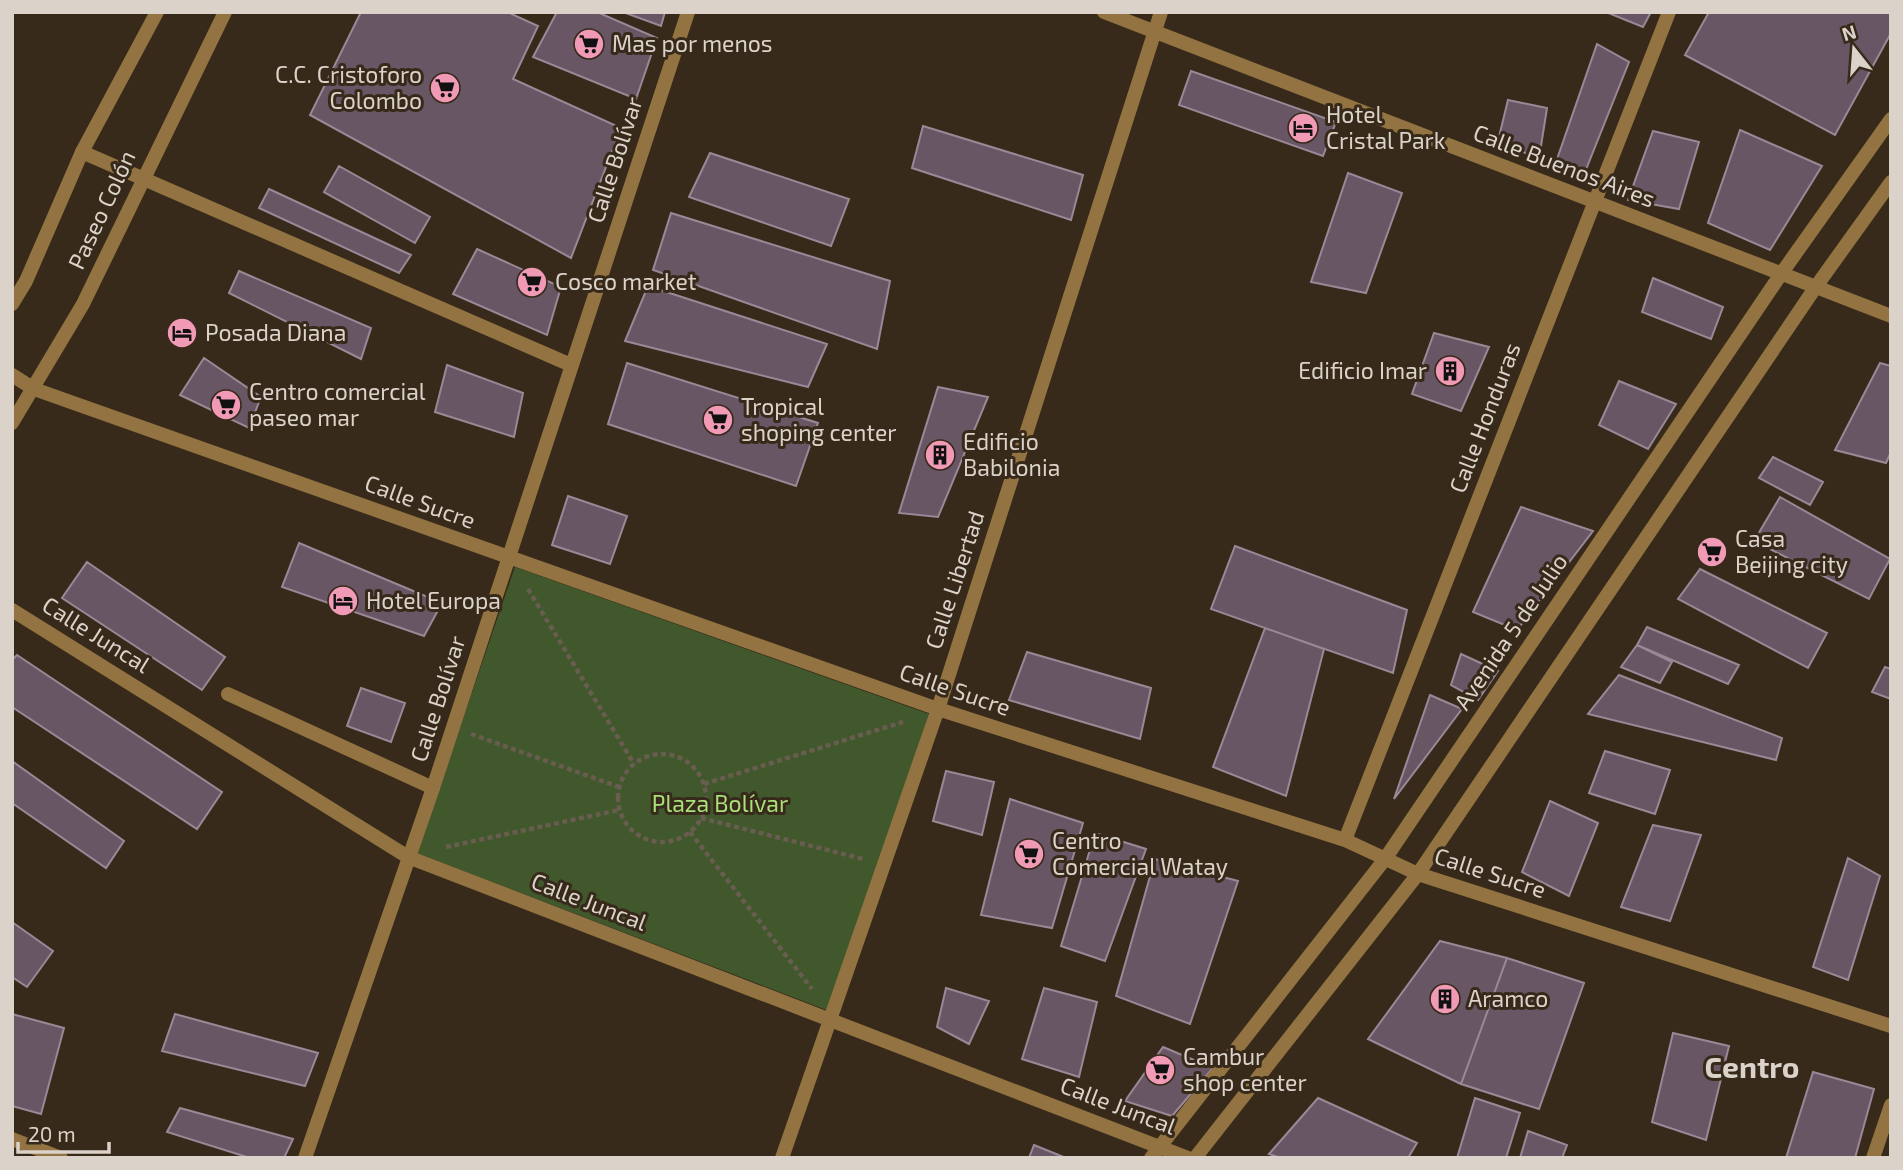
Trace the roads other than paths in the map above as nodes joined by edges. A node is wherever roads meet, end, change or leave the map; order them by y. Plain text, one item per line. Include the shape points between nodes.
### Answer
1 (157, 12) edge
2 (225, 12) edge
3 (688, 12) edge
4 (1104, 12) edge
5 (1161, 12) edge
6 (1669, 12) edge
7 (1154, 30) junction
8 (1891, 119) edge
9 (82, 152) junction
10 (142, 178) junction
11 (1891, 182) edge
12 (1593, 202) junction
13 (1780, 274) junction
14 (1815, 288) junction
15 (12, 304) edge
16 (1891, 316) edge
17 (571, 365) junction
18 (12, 374) edge
19 (34, 388) junction
20 (12, 423) edge
21 (510, 558) junction
22 (12, 610) edge
23 (228, 694) dead end
24 (938, 709) junction
25 (433, 788) junction
26 (1345, 840) junction
27 (408, 857) junction
28 (1385, 859) junction
29 (1418, 874) junction
30 (832, 1019) junction
31 (1891, 1026) edge
32 (1891, 1105) edge
33 (12, 1139) edge
34 (1155, 1152) edge
35 (61, 1158) edge
36 (304, 1158) edge
37 (782, 1158) edge
38 (1188, 1158) edge
39 (1195, 1158) edge
40 (1873, 1158) edge

1 - 9 street, Paseo Colón
2 - 10 street, Paseo Colón
3 - 17 street, Calle Bolívar
4 - 7 street, Calle Buenos Aires
5 - 7 street, Calle Libertad
6 - 12 street, Calle Honduras
7 - 12 street, Calle Buenos Aires
7 - 24 street, Calle Libertad
8 - 13 street, Avenida 5 de Julio
9 - 10 street
9 - 15 street, Paseo Colón
10 - 17 street
10 - 19 street, Paseo Colón via 83,304
11 - 14 street
12 - 13 street, Calle Buenos Aires
12 - 26 street, Calle Honduras
13 - 14 street, Calle Buenos Aires
13 - 28 street, Avenida 5 de Julio
14 - 16 street, Calle Buenos Aires
14 - 29 street
17 - 21 street, Calle Bolívar
18 - 19 street, Calle Sucre
19 - 20 street, Paseo Colón
19 - 21 street, Calle Sucre
21 - 24 street, Calle Sucre
21 - 25 street, Calle Bolívar
22 - 27 street, Calle Juncal
23 - 25 street
24 - 26 street, Calle Sucre
24 - 30 street, Calle Libertad
25 - 27 street, Calle Bolívar
26 - 28 street, Calle Sucre
27 - 30 street, Calle Juncal
27 - 36 street, Calle Bolívar
28 - 29 street, Calle Sucre
28 - 34 street, Avenida 5 de Julio
29 - 31 street, Calle Sucre
29 - 39 street
30 - 34 street, Calle Juncal
30 - 37 street, Calle Libertad
32 - 40 street
33 - 35 street
34 - 38 street, Calle Juncal

